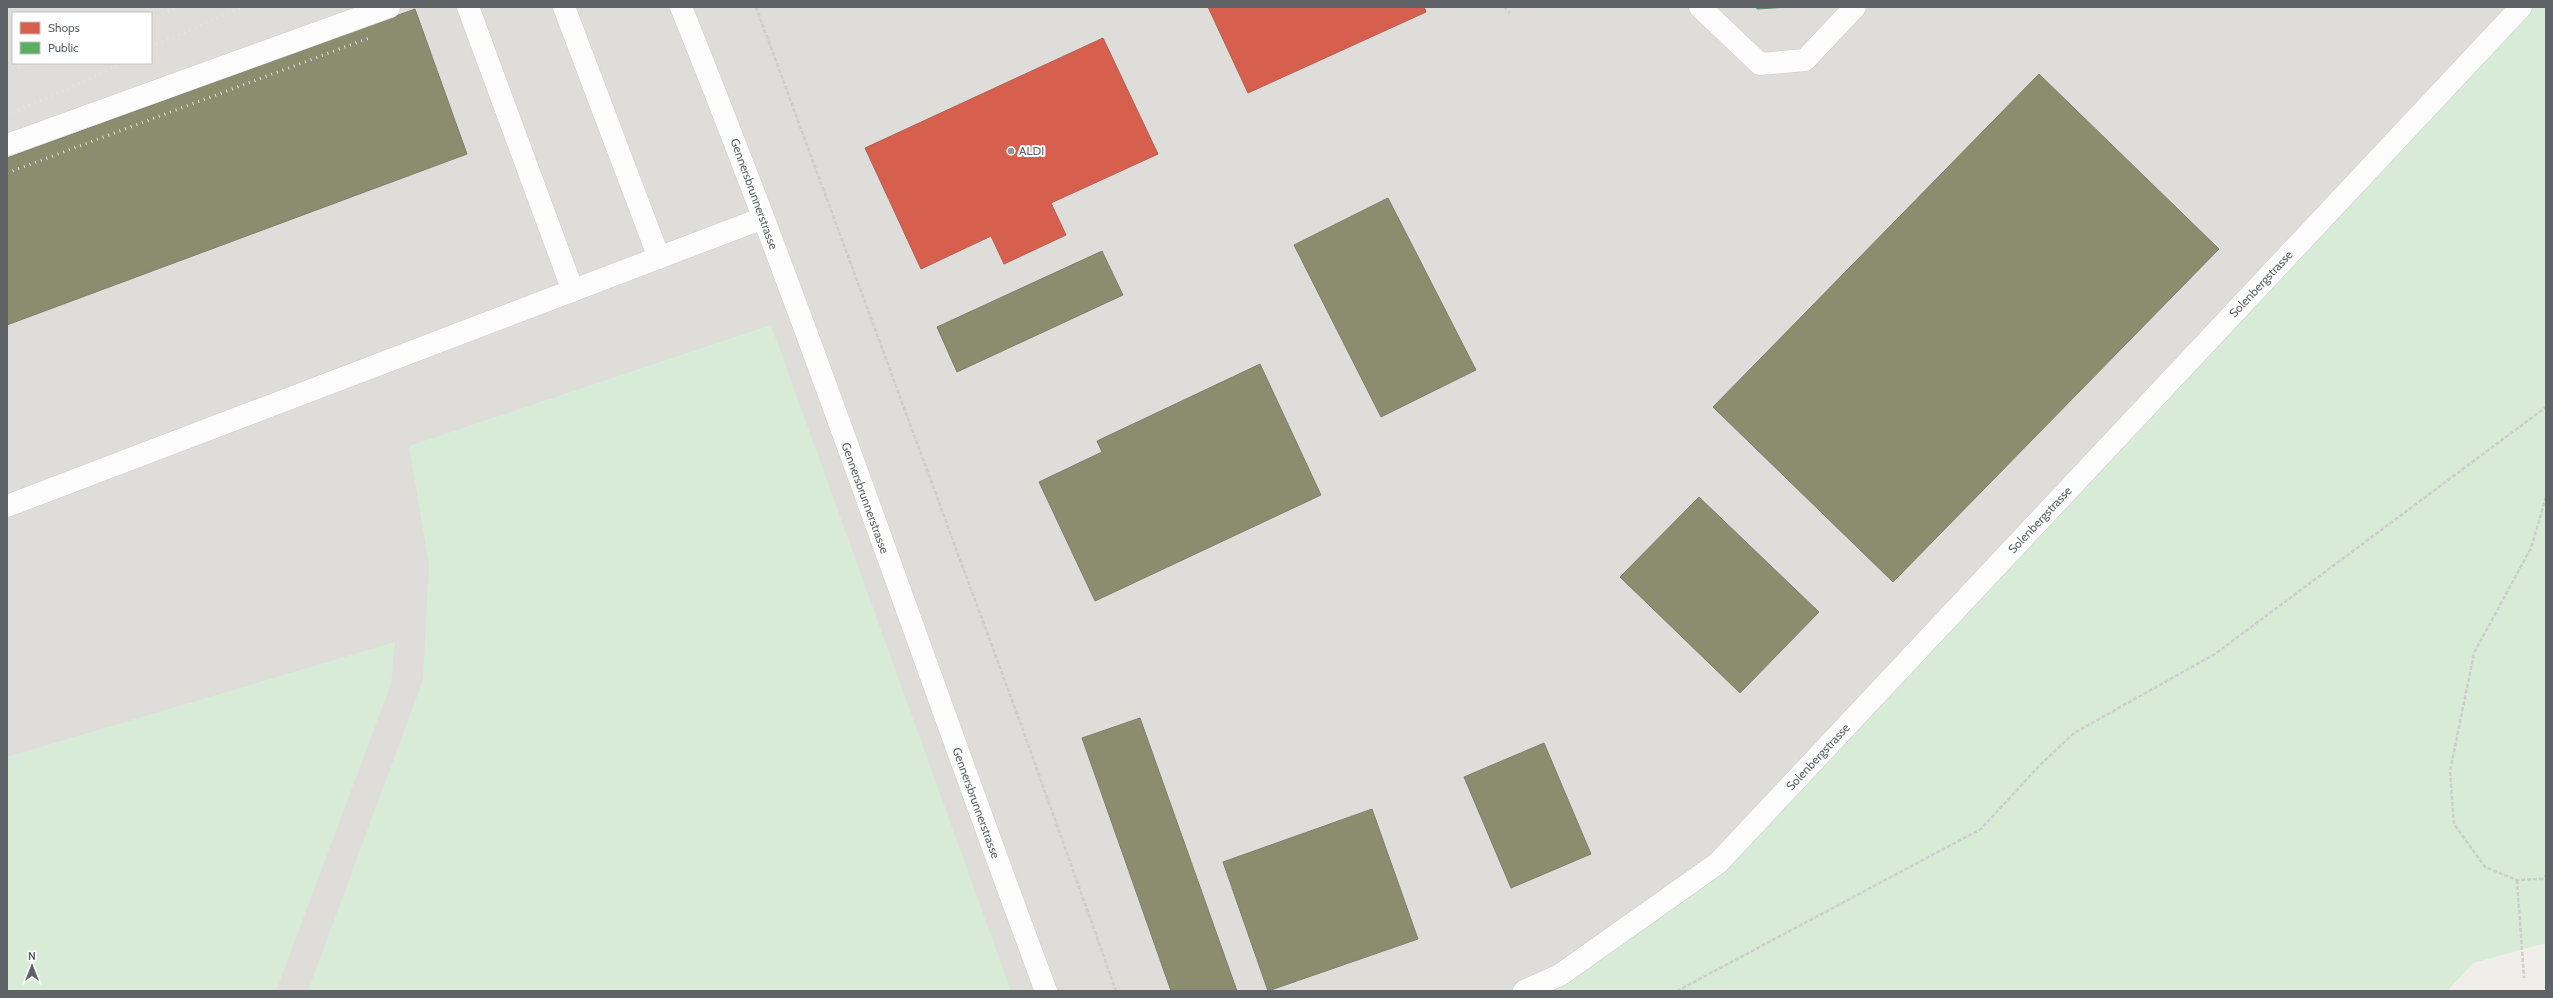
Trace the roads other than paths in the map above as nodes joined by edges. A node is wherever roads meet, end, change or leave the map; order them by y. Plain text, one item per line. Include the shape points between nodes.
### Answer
1 (390, 7) edge
2 (468, 7) edge
3 (564, 7) edge
4 (681, 7) edge
5 (1700, 7) edge
6 (1855, 7) edge
7 (2521, 7) edge
8 (7, 145) edge
9 (763, 218) junction
10 (659, 258) junction
11 (573, 291) junction
12 (7, 506) edge
13 (1046, 991) edge
14 (1524, 991) edge

1 - 8 street
2 - 11 street
3 - 10 street
4 - 9 street, Gennersbrunnerstrasse
5 - 6 street via 1760,64 1805,60
7 - 14 street, Solenbergstrasse via 1718,863 1560,975
9 - 10 street
9 - 13 street, Gennersbrunnerstrasse
10 - 11 street
11 - 12 street

